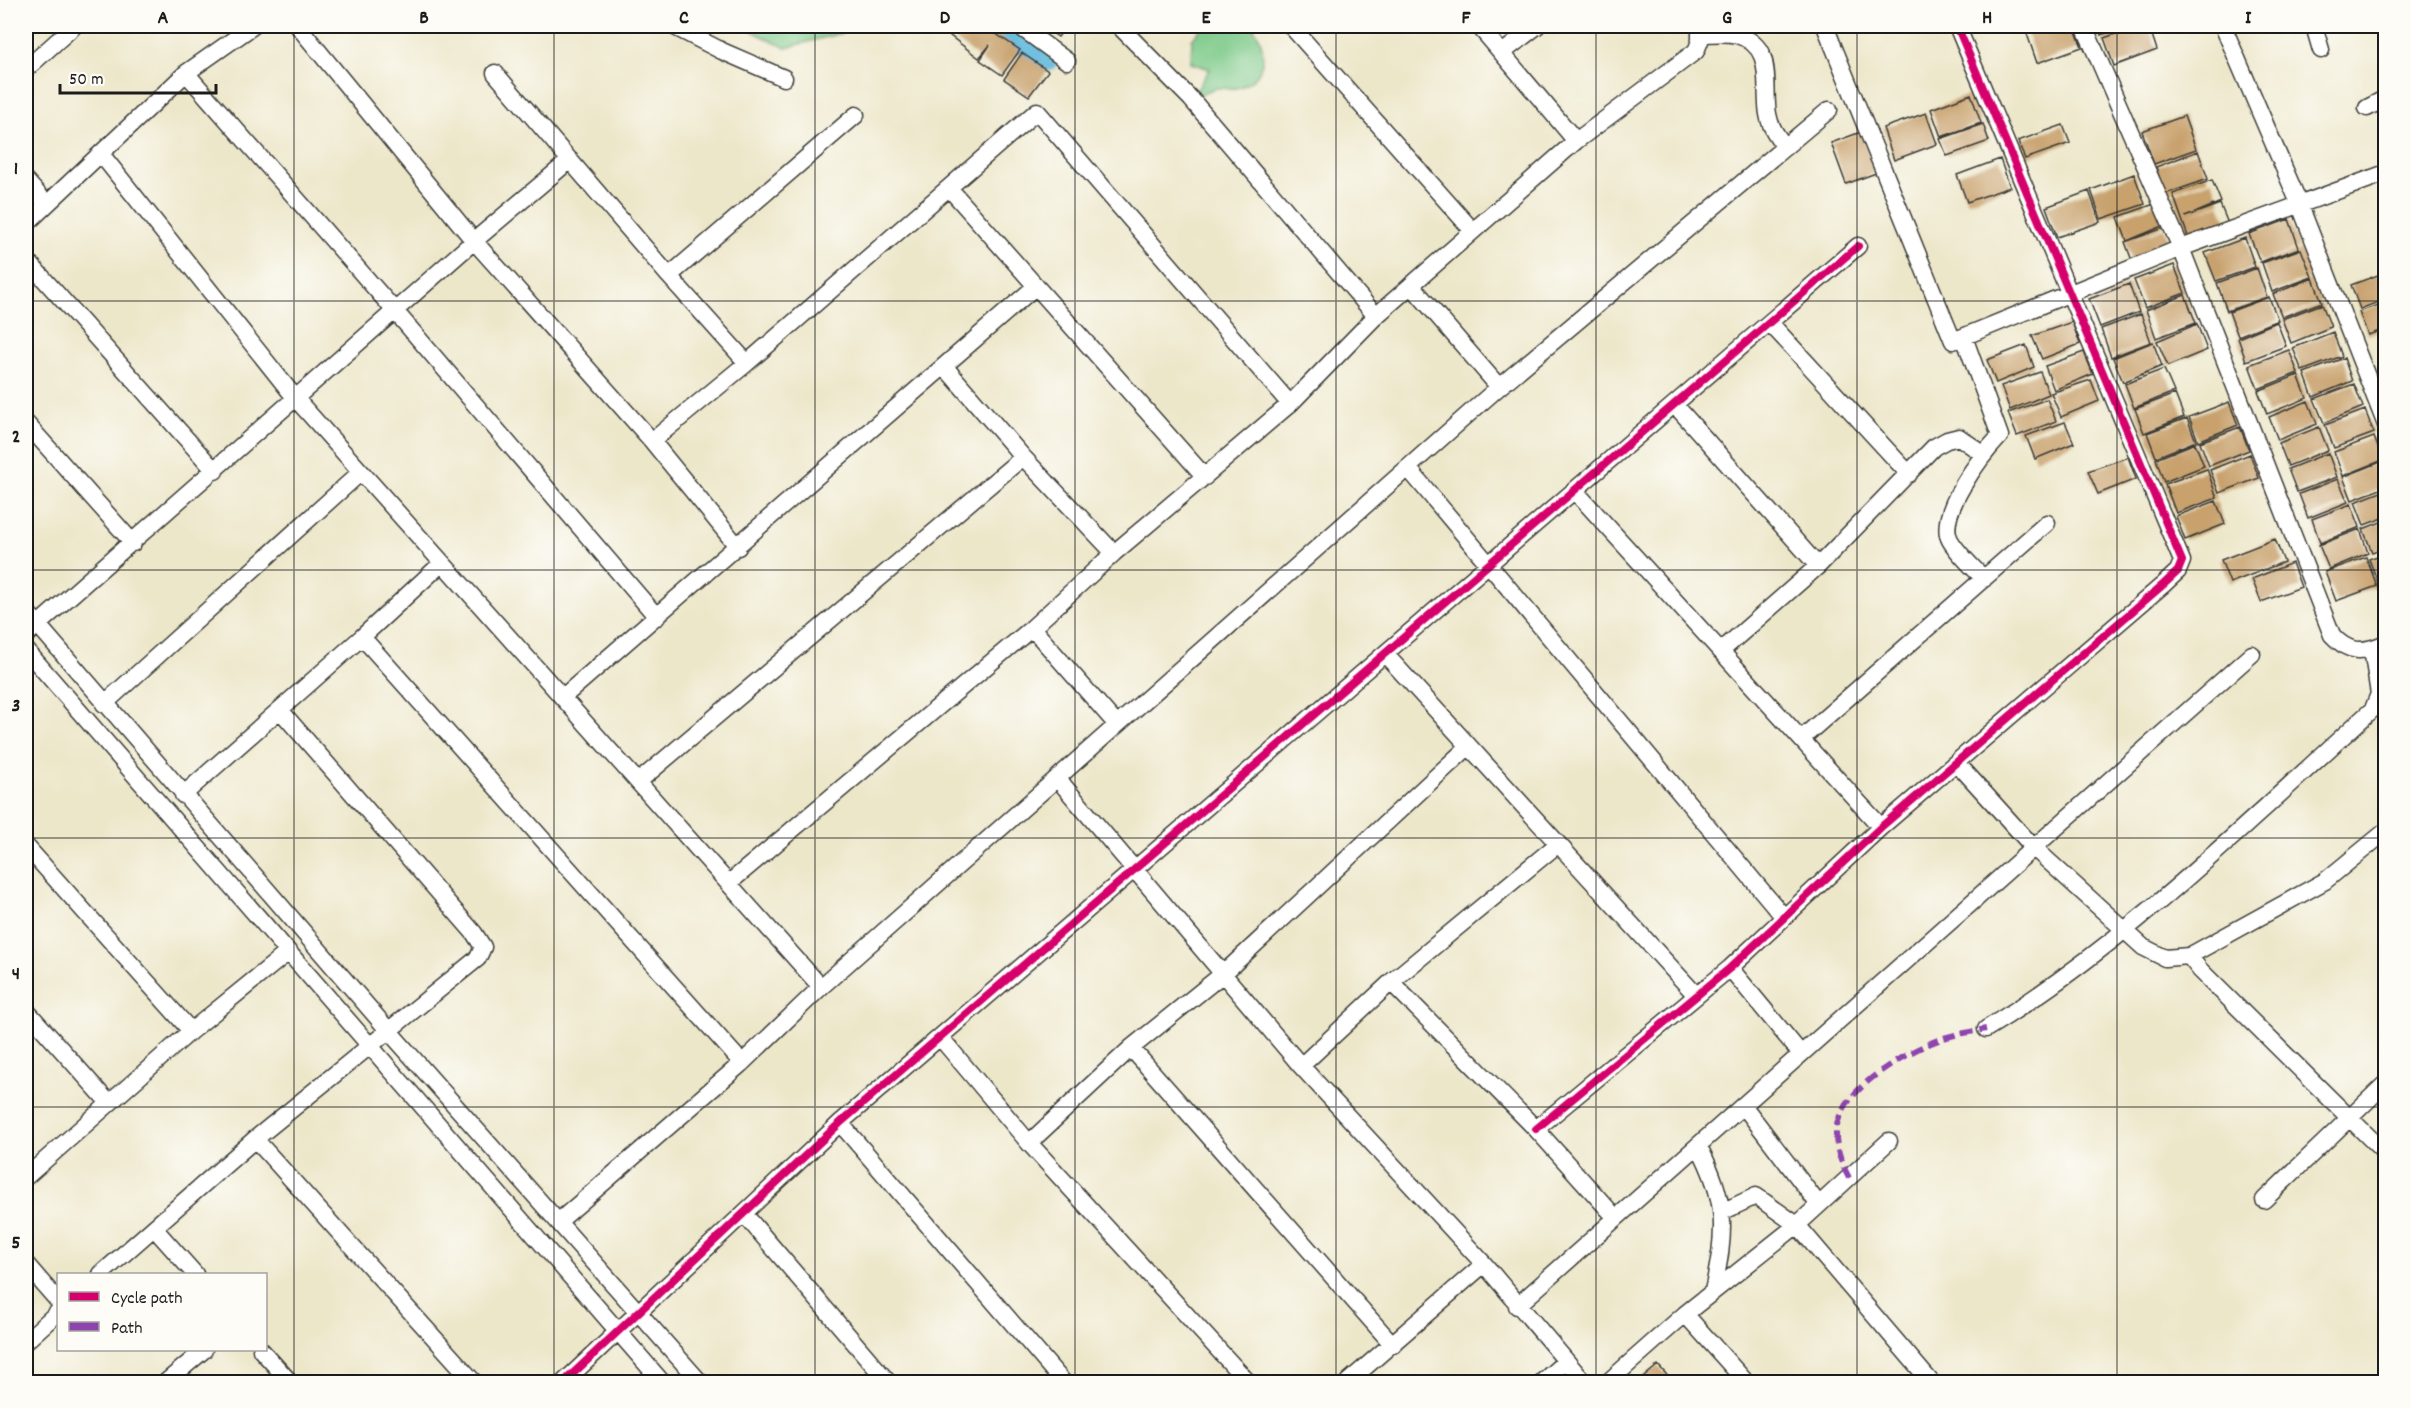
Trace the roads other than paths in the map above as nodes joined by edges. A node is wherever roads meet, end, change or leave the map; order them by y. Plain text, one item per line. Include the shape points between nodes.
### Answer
1 (74, 26) edge
2 (252, 26) edge
3 (298, 26) edge
4 (673, 26) edge
5 (1019, 26) edge
6 (1292, 26) edge
7 (1479, 26) edge
8 (1537, 26) edge
9 (1826, 26) edge
10 (1957, 26) edge
11 (2084, 26) edge
12 (2223, 26) edge
13 (2314, 26) edge
14 (1128, 28) edge
15 (1700, 30) edge
16 (2321, 50) dead end
17 (1502, 53) junction
18 (1067, 61) dead end
19 (26, 69) edge
20 (495, 73) dead end
21 (186, 74) junction
22 (784, 78) dead end
23 (2385, 98) edge
24 (2367, 108) dead end
25 (1829, 110) dead end
26 (856, 115) dead end
27 (1576, 141) junction
28 (1785, 147) junction
29 (101, 154) junction
30 (570, 160) junction
31 (2385, 173) edge
32 (26, 181) edge
33 (949, 188) junction
34 (2300, 203) junction
35 (47, 204) junction
36 (26, 224) edge
37 (1473, 231) junction
38 (474, 241) junction
39 (1858, 246) dead end
40 (2181, 248) junction
41 (26, 259) edge
42 (669, 276) junction
43 (1411, 285) junction
44 (1036, 286) junction
45 (2069, 293) junction
46 (395, 311) junction
47 (1376, 316) junction
48 (1770, 323) junction
49 (1964, 337) junction
50 (747, 363) junction
51 (944, 366) junction
52 (1499, 387) junction
53 (296, 399) junction
54 (1290, 404) junction
55 (1675, 405) junction
56 (26, 423) edge
57 (2385, 425) edge
58 (652, 441) junction
59 (1983, 454) junction
60 (1023, 458) junction
61 (1408, 468) junction
62 (215, 471) junction
63 (361, 472) junction
64 (1909, 474) junction
65 (1205, 477) junction
66 (1575, 491) junction
67 (2047, 523) dead end
68 (133, 543) junction
69 (738, 547) junction
70 (1114, 553) junction
71 (442, 563) junction
72 (1489, 564) junction
73 (1818, 566) junction
74 (1984, 579) junction
75 (26, 611) edge
76 (657, 616) junction
77 (1032, 628) junction
78 (32, 630) edge
79 (362, 637) junction
80 (2379, 646) edge
81 (26, 650) edge
82 (1721, 651) junction
83 (1385, 654) junction
84 (2252, 654) dead end
85 (563, 697) junction
86 (104, 704) junction
87 (280, 710) junction
88 (1117, 725) junction
89 (1801, 739) junction
90 (1469, 747) junction
91 (1957, 763) junction
92 (1057, 778) junction
93 (638, 782) junction
94 (183, 795) junction
95 (1881, 827) junction
96 (2385, 831) edge
97 (1558, 844) junction
98 (26, 846) edge
99 (2034, 848) junction
100 (1134, 870) junction
101 (729, 883) junction
102 (1783, 916) junction
103 (2124, 929) junction
104 (287, 953) junction
105 (2189, 956) junction
106 (1730, 968) junction
107 (1224, 973) junction
108 (1391, 982) junction
109 (821, 987) junction
110 (1695, 994) junction
111 (26, 1010) edge
112 (1986, 1029) dead end
113 (388, 1030) junction
114 (191, 1031) junction
115 (940, 1037) junction
116 (369, 1046) junction
117 (1131, 1048) junction
118 (1801, 1054) junction
119 (742, 1063) junction
120 (1301, 1066) junction
121 (2385, 1083) edge
122 (109, 1103) junction
123 (1743, 1106) junction
124 (2349, 1118) junction
125 (840, 1123) junction
126 (1536, 1129) junction
127 (255, 1140) junction
128 (1890, 1141) dead end
129 (1029, 1143) junction
130 (1698, 1145) junction
131 (2385, 1154) edge
132 (26, 1177) edge
133 (2264, 1200) dead end
134 (1819, 1205) junction
135 (1724, 1211) junction
136 (745, 1215) junction
137 (1616, 1218) junction
138 (558, 1222) junction
139 (1797, 1225) junction
140 (154, 1228) junction
141 (26, 1264) edge
142 (1484, 1264) junction
143 (103, 1273) edge
144 (193, 1273) edge
145 (1713, 1291) junction
146 (57, 1300) edge
147 (1517, 1306) junction
148 (57, 1313) edge
149 (640, 1313) junction
150 (1684, 1314) junction
151 (618, 1334) junction
152 (26, 1341) edge
153 (1393, 1345) junction
154 (203, 1351) edge
155 (262, 1351) edge
156 (1565, 1362) junction
157 (166, 1383) edge
158 (290, 1383) edge
159 (474, 1383) edge
160 (564, 1383) edge
161 (662, 1383) edge
162 (700, 1383) edge
163 (888, 1383) edge
164 (1063, 1383) edge
165 (1248, 1383) edge
166 (1348, 1383) edge
167 (1542, 1383) edge
168 (1584, 1383) edge
169 (1608, 1383) edge
170 (1746, 1383) edge
171 (1931, 1383) edge

1 - 19 street
2 - 21 street
3 - 38 street
4 - 22 street
5 - 18 street
6 - 37 street
7 - 17 street
8 - 17 street
9 - 49 street via 1953,341
10 - 45 street
11 - 40 street
12 - 34 street
13 - 16 street
14 - 47 street
15 - 27 street via 1696,51
15 - 28 street via 1735,34 1760,50 1766,62 1768,116
17 - 27 street
20 - 30 street
21 - 29 street
21 - 46 street
23 - 24 street
25 - 28 street
26 - 42 street
27 - 37 street
28 - 52 street
29 - 35 street
29 - 53 street
30 - 38 street
30 - 42 street
31 - 34 street
32 - 35 street
33 - 44 street
33 - 50 street
33 - 54 street via 1037,111
34 - 40 street
34 - 57 street
35 - 36 street
37 - 43 street
38 - 46 street
38 - 58 street
39 - 48 street
40 - 45 street
40 - 80 street via 2332,635 2354,652
41 - 62 street
42 - 50 street
43 - 47 street
43 - 52 street
44 - 51 street
44 - 65 street
45 - 49 street
45 - 91 street via 2182,561 2171,578
46 - 53 street
46 - 76 street
47 - 54 street
48 - 55 street
48 - 64 street
49 - 59 street via 2000,436
50 - 58 street
51 - 60 street
51 - 69 street
52 - 61 street
53 - 62 street
53 - 63 street
54 - 65 street
55 - 66 street
55 - 73 street
56 - 68 street
58 - 69 street
59 - 64 street via 1959,437 1947,440 1934,447
59 - 74 street via 1947,516 1946,529 1950,541
60 - 70 street
60 - 93 street
61 - 72 street
61 - 88 street
62 - 68 street
63 - 71 street
63 - 86 street
64 - 73 street
65 - 70 street
66 - 72 street
66 - 82 street
67 - 74 street
68 - 78 street
69 - 76 street
70 - 77 street
71 - 79 street
71 - 85 street
72 - 83 street
72 - 102 street
73 - 82 street
74 - 89 street
75 - 78 street
76 - 85 street
77 - 88 street
77 - 101 street
78 - 86 street
79 - 87 street
79 - 119 street
80 - 103 street via 2379,694 2373,709
81 - 104 street
82 - 89 street
83 - 90 street
83 - 100 street
84 - 99 street
85 - 93 street
86 - 94 street
87 - 94 street
87 - 113 street via 483,947 478,958
88 - 92 street
89 - 95 street
90 - 97 street
90 - 107 street
91 - 95 street
91 - 99 street
92 - 100 street
92 - 109 street
93 - 101 street
94 - 113 street
95 - 102 street
96 - 105 street via 2325,881
97 - 108 street
97 - 110 street
98 - 114 street
99 - 103 street
99 - 118 street
100 - 107 street
100 - 115 street
101 - 109 street
102 - 106 street
103 - 105 street via 2164,958
103 - 112 street via 2030,1002
104 - 114 street
104 - 116 street
105 - 124 street
106 - 110 street
106 - 118 street
107 - 117 street
107 - 120 street
108 - 120 street
108 - 126 street
109 - 119 street
110 - 126 street
111 - 122 street
113 - 116 street
113 - 138 street
114 - 122 street
115 - 125 street
115 - 129 street
116 - 127 street
116 - 151 street
117 - 129 street
117 - 153 street
118 - 123 street
119 - 138 street
120 - 142 street
121 - 124 street
122 - 132 street
123 - 130 street
123 - 134 street
124 - 131 street
124 - 133 street
125 - 136 street
125 - 164 street
126 - 137 street
127 - 140 street
127 - 159 street
128 - 134 street
129 - 165 street
130 - 135 street via 1712,1171
130 - 137 street
134 - 139 street
135 - 139 street via 1756,1196
135 - 145 street
136 - 149 street
136 - 163 street
137 - 147 street
138 - 149 street
139 - 145 street
139 - 171 street
140 - 143 street
140 - 144 street
141 - 146 street
142 - 147 street
142 - 153 street
145 - 150 street
147 - 156 street
148 - 152 street
149 - 151 street
149 - 162 street
150 - 169 street
150 - 170 street
151 - 160 street
151 - 161 street
153 - 166 street
154 - 157 street
155 - 158 street
156 - 167 street
156 - 168 street

